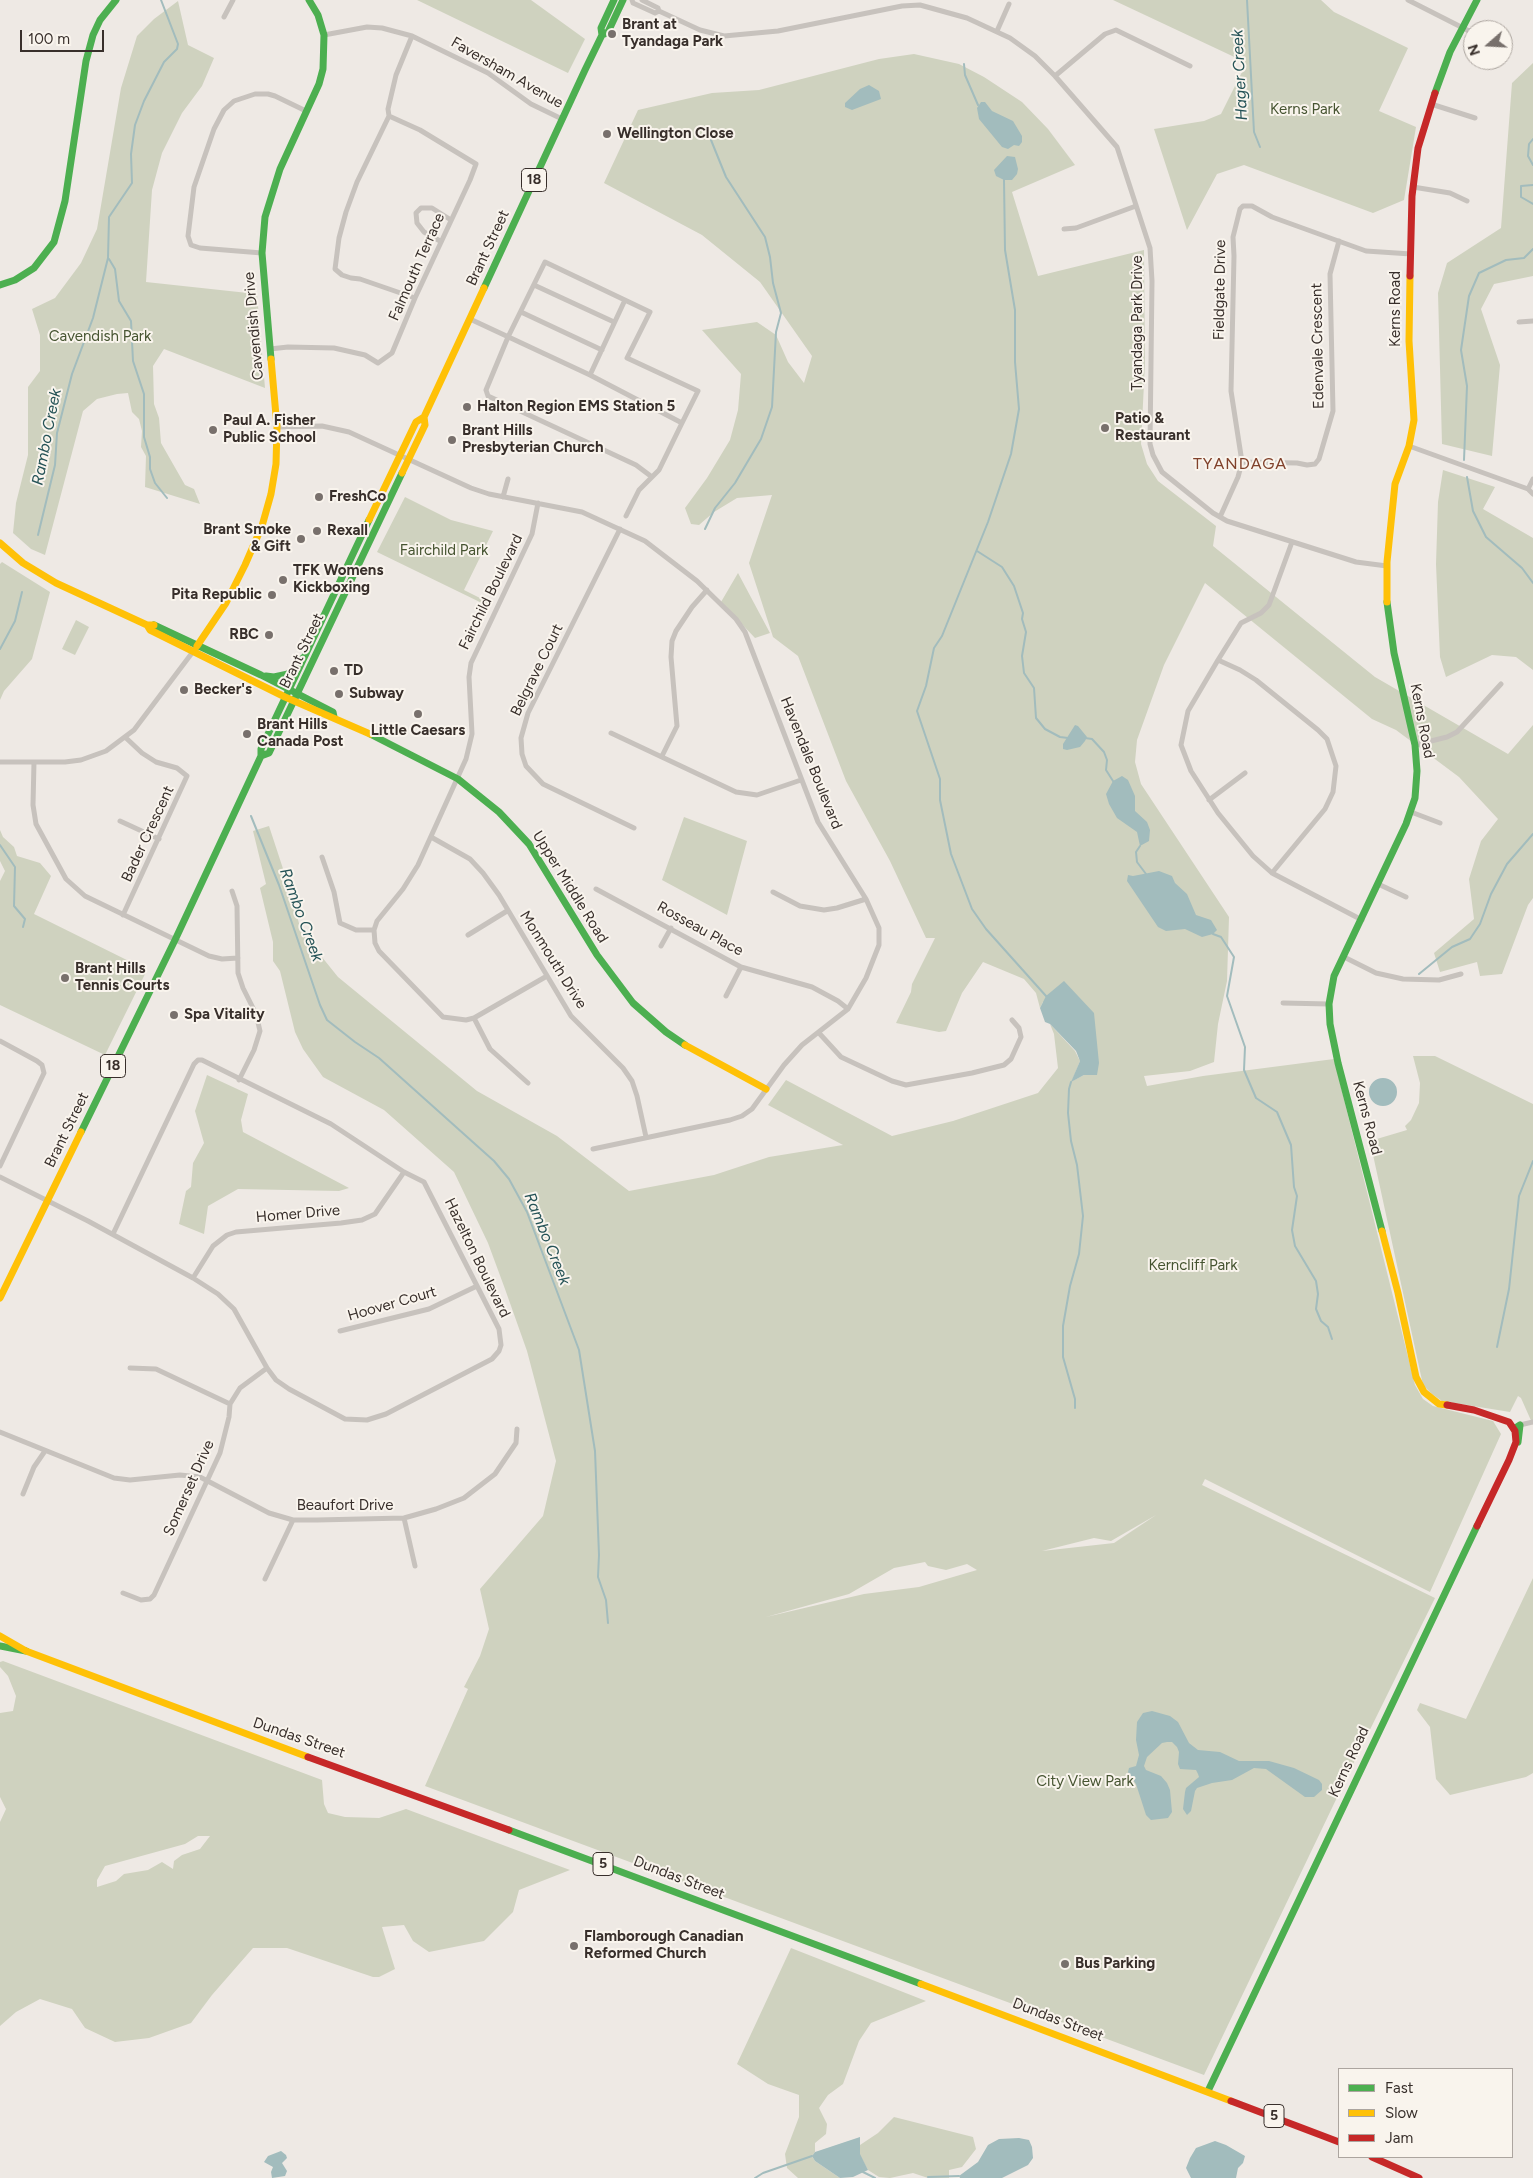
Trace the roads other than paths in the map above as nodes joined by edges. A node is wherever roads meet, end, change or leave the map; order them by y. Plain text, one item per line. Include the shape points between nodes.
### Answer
1 (116, 0) edge
2 (233, 0) edge
3 (309, 0) edge
4 (614, 0) edge
5 (623, 0) edge
6 (632, 0) edge
7 (642, 0) edge
8 (1408, 0) edge
9 (1477, 0) edge
10 (920, 2) edge
11 (1009, 4) dead end
12 (659, 11) junction
13 (224, 17) dead end
14 (1467, 20) edge
15 (1463, 28) joint
16 (997, 31) junction
17 (324, 35) junction
18 (602, 35) junction
19 (412, 36) junction
20 (1190, 66) dead end
21 (1056, 76) junction
22 (1431, 104) junction
23 (306, 111) junction
24 (389, 116) junction
25 (1475, 118) dead end
26 (562, 120) junction
27 (1413, 187) junction
28 (1467, 201) dead end
29 (1136, 206) junction
30 (451, 220) junction
31 (1064, 229) dead end
32 (440, 241) junction
33 (1339, 241) junction
34 (262, 253) junction
35 (1411, 254) junction
36 (534, 285) junction
37 (0, 286) edge
38 (415, 298) junction
39 (625, 300) junction
40 (521, 312) junction
41 (470, 319) junction
42 (1533, 321) edge
43 (614, 322) junction
44 (1520, 322) dead end
45 (508, 337) junction
46 (270, 350) junction
47 (602, 350) junction
48 (590, 375) junction
49 (424, 417) junction
50 (682, 423) junction
51 (277, 427) junction
52 (1409, 446) junction
53 (400, 455) junction
54 (409, 460) junction
55 (1242, 462) junction
56 (652, 477) junction
57 (508, 479) dead end
58 (1533, 479) edge
59 (1528, 488) junction
60 (1533, 494) edge
61 (503, 497) junction
62 (538, 503) junction
63 (626, 516) dead end
64 (1220, 517) junction
65 (620, 529) junction
66 (1292, 542) junction
67 (0, 543) edge
68 (1387, 566) junction
69 (707, 590) junction
70 (195, 649) junction
71 (306, 655) junction
72 (1218, 660) junction
73 (261, 675) junction
74 (1501, 684) dead end
75 (289, 690) junction
76 (297, 694) junction
77 (285, 697) junction
78 (294, 701) junction
79 (334, 717) junction
80 (611, 732) dead end
81 (125, 737) junction
82 (1415, 745) junction
83 (261, 756) junction
84 (662, 756) junction
85 (0, 762) edge
86 (34, 762) junction
87 (1246, 773) dead end
88 (458, 779) junction
89 (801, 780) junction
90 (1209, 800) junction
91 (1411, 812) junction
92 (120, 821) dead end
93 (1440, 823) dead end
94 (634, 828) dead end
95 (432, 837) junction
96 (160, 839) junction
97 (322, 857) dead end
98 (1272, 873) junction
99 (1378, 884) junction
100 (596, 889) dead end
101 (232, 891) dead end
102 (773, 892) dead end
103 (1406, 897) dead end
104 (866, 899) junction
105 (507, 911) junction
106 (123, 915) junction
107 (1362, 920) junction
108 (671, 928) junction
109 (374, 930) junction
110 (468, 935) dead end
111 (175, 940) junction
112 (661, 946) dead end
113 (1344, 957) junction
114 (238, 958) junction
115 (741, 967) junction
116 (1461, 974) dead end
117 (547, 976) junction
118 (726, 996) dead end
119 (1283, 1003) dead end
120 (1329, 1004) junction
121 (848, 1009) junction
122 (474, 1018) junction
123 (1012, 1020) dead end
124 (820, 1032) junction
125 (0, 1041) edge
126 (239, 1080) junction
127 (528, 1083) dead end
128 (766, 1090) junction
129 (646, 1137) junction
130 (592, 1149) dead end
131 (0, 1166) edge
132 (404, 1172) junction
133 (0, 1177) edge
134 (48, 1201) junction
135 (113, 1234) junction
136 (193, 1278) junction
137 (477, 1286) junction
138 (0, 1298) edge
139 (340, 1331) dead end
140 (130, 1368) dead end
141 (267, 1368) junction
142 (230, 1404) junction
143 (1533, 1422) edge
144 (1517, 1427) junction
145 (517, 1429) dead end
146 (0, 1432) edge
147 (45, 1450) junction
148 (208, 1480) junction
149 (23, 1494) dead end
150 (404, 1518) junction
151 (293, 1520) junction
152 (415, 1566) dead end
153 (265, 1579) dead end
154 (122, 1593) dead end
155 (0, 1636) edge
156 (0, 1646) edge
157 (26, 1651) junction
158 (1208, 2091) junction
159 (1338, 2142) edge
160 (1374, 2158) edge
161 (1419, 2178) edge

1 - 37 street via 92,35 65,201 54,242 34,268
2 - 13 street
3 - 17 street, Cavendish Drive
4 - 18 street, Brant Street / 18 via 601,28
5 - 18 street, Brant Street / 18 via 608,32
6 - 12 street, Tyandaga Park Drive via 655,13
7 - 12 street, Tyandaga Park Drive
8 - 15 street
9 - 14 street, Kerns Road
10 - 12 street, Tyandaga Park Drive via 778,30 724,36 700,30
10 - 16 street, Tyandaga Park Drive
11 - 16 street
15 - 22 street, Kerns Road via 1450,52
16 - 21 street, Tyandaga Park Drive via 1035,56
17 - 19 street, Faversham Avenue via 367,27
17 - 23 street, Cavendish Drive via 323,69
18 - 26 street, Brant Street / 18
19 - 24 street via 396,75
19 - 26 street, Faversham Avenue via 488,73 530,104
20 - 21 street via 1116,30 1105,34
21 - 29 street, Tyandaga Park Drive via 1117,147
22 - 25 street
22 - 27 street, Kerns Road via 1418,148
23 - 34 street, Cavendish Drive via 272,189 265,217
23 - 34 street via 268,94 255,94 234,101 224,110 214,129 194,186 188,236 191,245
24 - 30 street, Falmouth Terrace via 420,130 476,164
24 - 38 street via 346,212 336,269 342,275
26 - 41 street, Brant Street / 18
27 - 28 street via 1450,193
27 - 35 street, Kerns Road
29 - 31 street via 1076,228
29 - 64 street, Tyandaga Park Drive via 1152,260 1150,444 1162,472
30 - 32 street, Falmouth Terrace
30 - 32 street via 432,208 421,208 416,214 417,223 424,232
32 - 38 street, Falmouth Terrace
33 - 35 street, Fieldgate Drive via 1366,251
33 - 55 street, Edenvale Crescent via 1330,274 1333,411 1319,459 1315,464
33 - 55 street, Fieldgate Drive via 1272,217 1252,206 1243,206 1238,212 1233,237 1231,391
34 - 46 street, Cavendish Drive
35 - 52 street, Kerns Road via 1409,341 1414,420
36 - 39 street via 545,262
36 - 40 street
36 - 43 street
38 - 46 street, Falmouth Terrace via 392,353 378,363 365,355 324,347
39 - 43 street
39 - 50 street via 650,312 627,358 698,391
40 - 45 street
40 - 47 street
41 - 45 street
41 - 49 street, Brant Street / 18
42 - 44 street
43 - 47 street
45 - 48 street
45 - 56 street via 486,390 488,396 636,465
46 - 51 street, Cavendish Drive
47 - 48 street
48 - 50 street
49 - 53 street, Brant Street / 18 via 416,422
49 - 54 street, Brant Street / 18 via 425,425
50 - 56 street via 659,470
51 - 53 street, Havendale Boulevard via 309,425 336,428
51 - 70 street, Cavendish Drive via 275,468 262,526 226,603
52 - 59 street
52 - 68 street, Kerns Road via 1395,484
53 - 54 street, Havendale Boulevard
53 - 71 street, Brant Street / 18
54 - 61 street, Havendale Boulevard via 471,488
54 - 76 street, Brant Street / 18
55 - 64 street, Fieldgate Drive
56 - 63 street via 639,490
57 - 61 street
58 - 59 street
59 - 60 street
61 - 62 street, Havendale Boulevard
62 - 65 street, Havendale Boulevard via 582,512
62 - 88 street, Fairchild Boulevard via 532,534 471,663 472,734
64 - 66 street, Tyandaga Park Drive
65 - 69 street, Havendale Boulevard via 645,541
65 - 94 street, Belgrave Court via 528,714 521,738 526,766 543,784
66 - 68 street, Tyandaga Park Drive via 1356,562
66 - 72 street via 1269,605 1241,623
67 - 70 street, Upper Middle Road via 50,580 147,625 152,624
68 - 82 street, Kerns Road via 1388,621
69 - 84 street via 676,630 672,641 677,726
69 - 89 street, Havendale Boulevard via 745,632
70 - 73 street, Upper Middle Road
70 - 77 street, Upper Middle Road
70 - 81 street via 146,715
71 - 73 street via 288,674
71 - 75 street, Brant Street / 18
72 - 90 street via 1188,712 1181,744 1190,771
72 - 98 street via 1256,680 1318,730 1327,739 1336,766 1333,792 1325,809
73 - 75 street, Upper Middle Road
74 - 82 street via 1457,732
75 - 76 street, Upper Middle Road
75 - 77 street, Brant Street / 18
76 - 78 street, Brant Street / 18
76 - 79 street, Upper Middle Road via 333,712
77 - 78 street, Upper Middle Road
77 - 83 street, Brant Street / 18 via 261,749
78 - 79 street, Upper Middle Road
78 - 83 street, Brant Street / 18 via 269,753
79 - 88 street, Upper Middle Road
80 - 84 street
81 - 86 street via 106,751 81,760
81 - 96 street, Bader Crescent via 156,762 177,768 187,776
82 - 91 street, Kerns Road via 1417,772
83 - 111 street, Brant Street / 18
84 - 89 street via 728,789 746,794 768,792
85 - 86 street
86 - 106 street via 36,824 66,879 85,896
87 - 90 street
88 - 95 street, Fairchild Boulevard
88 - 128 street, Upper Middle Road via 499,812 529,844 597,955 633,1003 690,1049
89 - 104 street, Havendale Boulevard via 818,822
90 - 98 street via 1253,856
91 - 93 street
91 - 99 street, Kerns Road
92 - 96 street
95 - 105 street, Monmouth Drive via 470,859
95 - 109 street, Fairchild Boulevard via 413,874 377,920
96 - 106 street, Bader Crescent
97 - 109 street via 340,923 356,930
98 - 107 street
99 - 103 street
99 - 107 street, Kerns Road
100 - 108 street, Rosseau Place
101 - 114 street via 237,906
102 - 104 street via 800,906 824,910
104 - 121 street, Havendale Boulevard via 879,928 880,944
105 - 110 street
105 - 117 street, Monmouth Drive
106 - 111 street
107 - 113 street, Kerns Road
108 - 112 street
108 - 115 street, Rosseau Place
109 - 122 street via 374,943 379,951 432,1008 443,1017
111 - 114 street via 222,960
111 - 134 street, Brant Street / 18
113 - 116 street via 1376,973 1403,979 1439,980
113 - 120 street, Kerns Road via 1334,976
114 - 126 street via 238,973 260,1031
115 - 118 street
115 - 121 street, Rosseau Place via 812,987
117 - 122 street
117 - 129 street, Monmouth Drive via 572,1016 632,1081
119 - 120 street
120 - 144 street, Kerns Road via 1338,1063 1398,1293 1416,1377 1424,1392 1439,1404 1492,1415
121 - 124 street, Havendale Boulevard
122 - 127 street via 490,1049
123 - 124 street via 1021,1037 1011,1059 1004,1065 906,1085 841,1057
124 - 128 street, Havendale Boulevard via 802,1045
125 - 131 street via 37,1061 44,1073
126 - 132 street, Hazelton Boulevard via 331,1124
126 - 135 street, Hazelton Boulevard via 202,1060 194,1064
128 - 129 street, Havendale Boulevard via 752,1109 742,1116
129 - 130 street, Havendale Boulevard
132 - 136 street, Homer Drive via 375,1214 341,1223 227,1235 213,1246
132 - 137 street, Hazelton Boulevard via 424,1182 429,1189
133 - 134 street, Hazelton Boulevard
134 - 135 street, Hazelton Boulevard
134 - 138 street, Brant Street / 18
135 - 136 street, Hazelton Boulevard
136 - 141 street, Hazelton Boulevard via 234,1309
137 - 139 street, Hoover Court via 429,1309
137 - 141 street, Hazelton Boulevard via 501,1336 499,1351 492,1359 376,1418 345,1419 289,1389
140 - 142 street via 156,1369
141 - 142 street, Somerset Drive via 240,1388
142 - 148 street, Somerset Drive via 224,1439
143 - 144 street
144 - 158 street, Kerns Road via 1515,1446
145 - 150 street, Beaufort Drive via 512,1451 482,1486 451,1504
146 - 147 street, Beaufort Drive
147 - 148 street, Beaufort Drive via 114,1478 130,1480 191,1475
147 - 149 street
148 - 151 street, Beaufort Drive via 269,1513
148 - 154 street, Somerset Drive via 154,1595 141,1600
150 - 151 street, Beaufort Drive
150 - 152 street
151 - 153 street
155 - 157 street, Dundas Street / 5
156 - 157 street, Dundas Street / 5
157 - 158 street, Dundas Street / 5
158 - 159 street, 5
160 - 161 street

